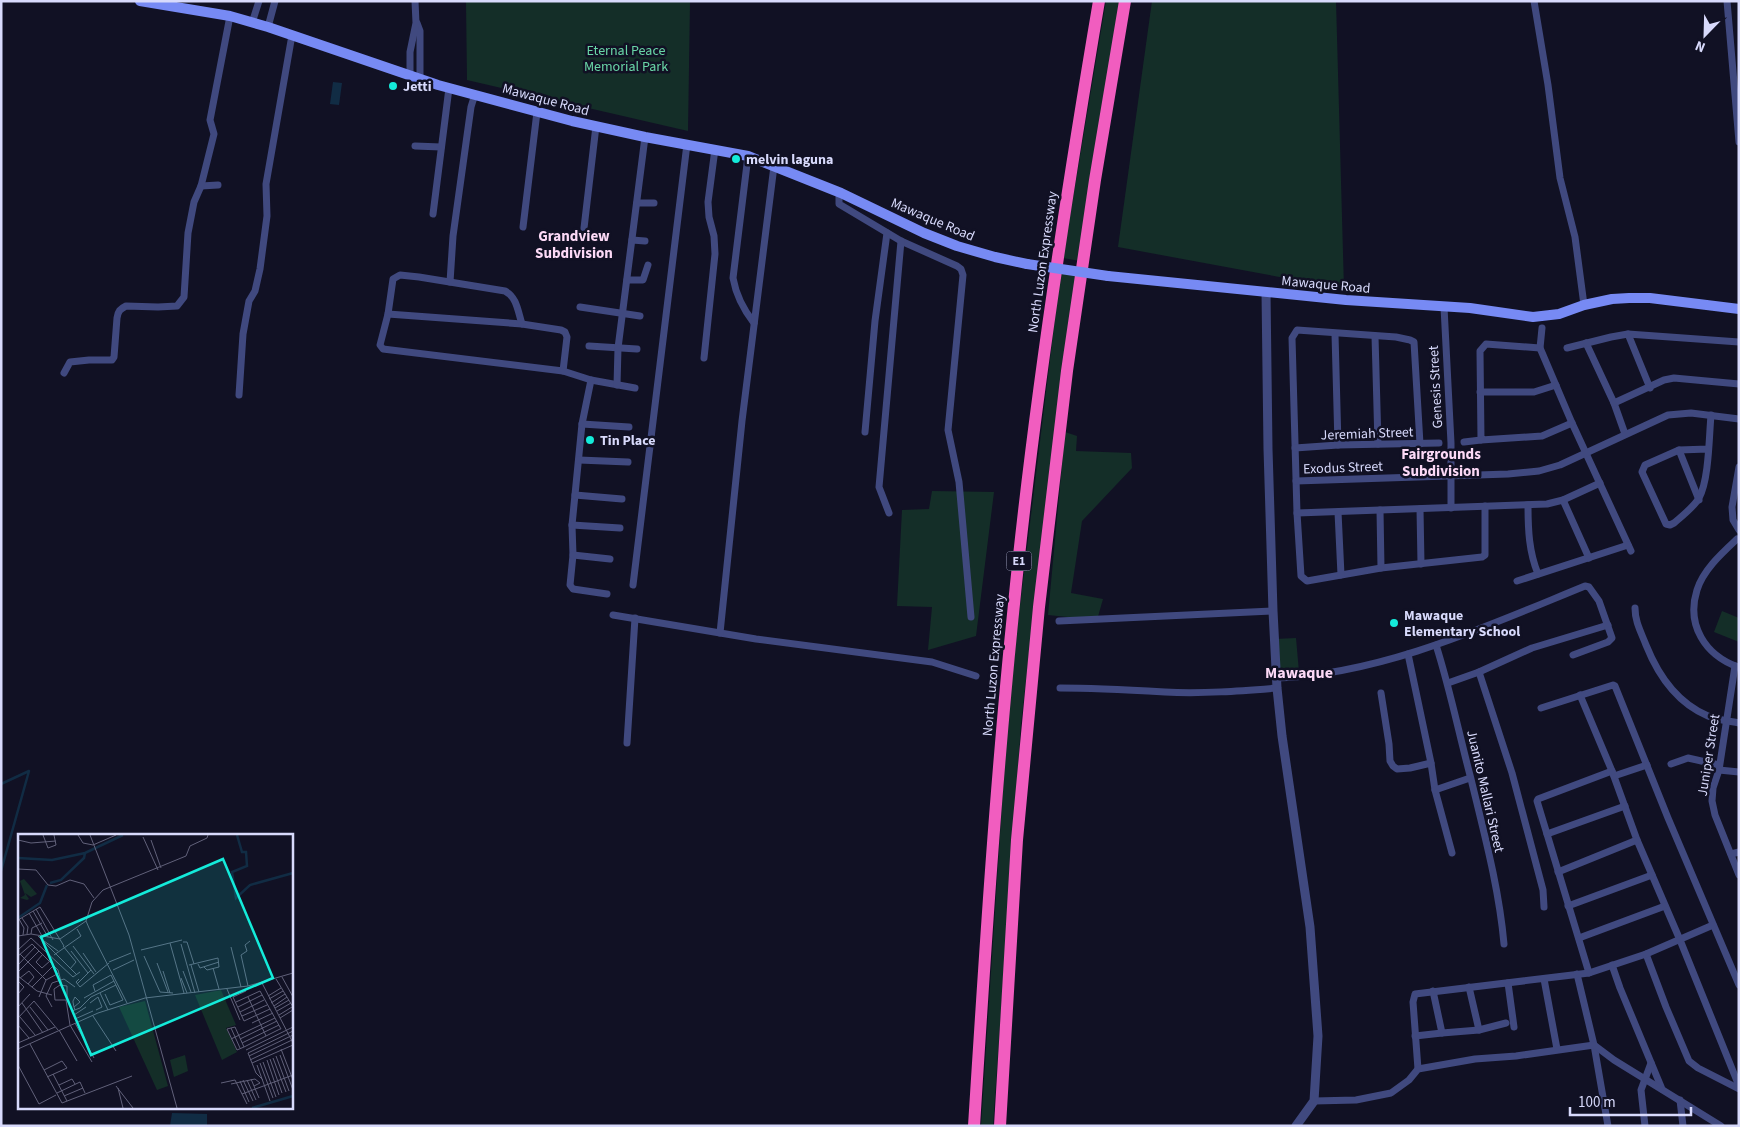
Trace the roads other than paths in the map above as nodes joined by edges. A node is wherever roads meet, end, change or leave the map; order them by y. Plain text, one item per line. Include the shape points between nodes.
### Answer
1 (140, 1) edge
2 (259, 1) edge
3 (274, 1) edge
4 (415, 1) edge
5 (1099, 1) edge
6 (1125, 1) edge
7 (1534, 1) edge
8 (1727, 1) edge
9 (230, 16) junction
10 (252, 23) junction
11 (268, 27) junction
12 (292, 35) junction
13 (415, 77) junction
14 (449, 88) junction
15 (475, 94) junction
16 (537, 112) junction
17 (596, 126) junction
18 (645, 137) junction
19 (1739, 142) edge
20 (687, 144) junction
21 (415, 146) dead end
22 (441, 147) junction
23 (715, 149) junction
24 (748, 156) junction
25 (774, 166) junction
26 (218, 185) dead end
27 (201, 186) junction
28 (841, 193) junction
29 (637, 203) junction
30 (654, 203) dead end
31 (433, 214) dead end
32 (523, 227) dead end
33 (584, 228) dead end
34 (887, 233) junction
35 (632, 240) junction
36 (645, 241) dead end
37 (901, 241) junction
38 (648, 265) dead end
39 (627, 280) junction
40 (450, 282) junction
41 (1266, 292) junction
42 (1584, 305) junction
43 (580, 307) dead end
44 (1444, 307) junction
45 (1739, 310) edge
46 (623, 312) junction
47 (388, 314) junction
48 (640, 316) dead end
49 (754, 323) junction
50 (522, 324) junction
51 (1542, 328) dead end
52 (1335, 334) junction
53 (1628, 334) junction
54 (1375, 336) junction
55 (1739, 342) edge
56 (1586, 343) junction
57 (589, 346) dead end
58 (618, 348) junction
59 (1540, 348) junction
60 (1567, 348) dead end
61 (636, 349) dead end
62 (704, 358) dead end
63 (563, 371) junction
64 (64, 373) dead end
65 (591, 380) junction
66 (1739, 384) edge
67 (617, 385) junction
68 (1556, 385) junction
69 (635, 388) dead end
70 (1650, 388) junction
71 (1480, 392) junction
72 (239, 395) dead end
73 (1614, 403) junction
74 (1711, 415) junction
75 (1739, 419) edge
76 (1572, 423) junction
77 (582, 424) junction
78 (629, 427) dead end
79 (865, 432) dead end
80 (1625, 434) junction
81 (1481, 440) junction
82 (1464, 442) dead end
83 (1439, 443) dead end
84 (1378, 444) junction
85 (1420, 444) junction
86 (1338, 445) junction
87 (1295, 448) junction
88 (1708, 449) junction
89 (1679, 450) junction
90 (1586, 453) junction
91 (579, 460) junction
92 (628, 462) dead end
93 (1739, 467) edge
94 (1451, 476) junction
95 (1296, 481) junction
96 (1600, 484) junction
97 (575, 495) junction
98 (622, 500) dead end
99 (1563, 500) junction
100 (1699, 500) junction
101 (1486, 506) junction
102 (1528, 506) junction
103 (1450, 508) junction
104 (1420, 509) junction
105 (1380, 510) junction
106 (1338, 512) junction
107 (889, 513) dead end
108 (1297, 513) junction
109 (572, 524) junction
110 (620, 528) dead end
111 (1739, 530) edge
112 (1738, 541) edge
113 (573, 555) junction
114 (1589, 558) junction
115 (610, 559) dead end
116 (1421, 564) junction
117 (1381, 568) junction
118 (1538, 574) junction
119 (1341, 575) junction
120 (1518, 581) dead end
121 (633, 585) dead end
122 (607, 594) dead end
123 (1635, 608) dead end
124 (1273, 611) junction
125 (613, 615) dead end
126 (971, 617) dead end
127 (635, 618) junction
128 (1059, 621) dead end
129 (1608, 625) junction
130 (720, 633) junction
131 (1436, 645) junction
132 (1408, 654) junction
133 (1573, 655) dead end
134 (1737, 666) edge
135 (1479, 672) junction
136 (976, 676) dead end
137 (1277, 678) junction
138 (1448, 683) junction
139 (1060, 688) dead end
140 (1277, 688) junction
141 (1381, 693) dead end
142 (1580, 695) junction
143 (1541, 708) dead end
144 (1727, 721) junction
145 (1739, 722) edge
146 (627, 744) dead end
147 (1431, 763) junction
148 (1671, 764) dead end
149 (1647, 765) junction
150 (1719, 767) junction
151 (1739, 772) edge
152 (1613, 774) junction
153 (1470, 778) junction
154 (1435, 790) junction
155 (1625, 806) junction
156 (1547, 834) junction
157 (1638, 840) junction
158 (1452, 853) dead end
159 (1735, 853) edge
160 (1558, 872) junction
161 (1652, 875) junction
162 (1739, 875) edge
163 (1568, 906) junction
164 (1665, 906) junction
165 (1544, 907) dead end
166 (1713, 925) junction
167 (1579, 938) junction
168 (1680, 940) junction
169 (1504, 944) dead end
170 (1646, 954) junction
171 (1612, 964) junction
172 (1589, 973) junction
173 (1577, 974) junction
174 (1544, 979) junction
175 (1508, 983) junction
176 (1739, 985) edge
177 (1469, 987) junction
178 (1433, 991) junction
179 (1506, 1023) dead end
180 (1514, 1027) dead end
181 (1479, 1030) junction
182 (1442, 1032) junction
183 (1416, 1036) junction
184 (1594, 1045) junction
185 (1557, 1049) junction
186 (1651, 1063) junction
187 (1418, 1068) junction
188 (1735, 1068) edge
189 (1646, 1080) junction
190 (1739, 1088) edge
191 (1663, 1090) junction
192 (1680, 1100) junction
193 (1314, 1101) junction
194 (974, 1126) edge
195 (1000, 1126) edge
196 (1296, 1126) edge
197 (1608, 1126) edge
198 (1645, 1126) edge
199 (1683, 1126) edge
200 (1721, 1126) edge

1 - 9 main road, Mawaque Road
2 - 10 street
3 - 11 street
4 - 13 street via 416,23 410,52
5 - 194 highway, North Luzon Expressway / E1 via 1069,176 1014,603 993,836
6 - 195 highway, E1 via 1067,371 1039,607 1017,840
7 - 42 street via 1560,178 1574,238
8 - 19 street
9 - 10 main road, Mawaque Road
9 - 27 street via 210,120 214,134
10 - 11 main road, Mawaque Road
11 - 12 main road, Mawaque Road
12 - 13 main road, Mawaque Road
12 - 72 street via 266,184 267,216 260,269 249,301 243,334
13 - 14 main road, Mawaque Road
14 - 15 main road, Mawaque Road
14 - 22 street
15 - 16 main road, Mawaque Road
15 - 40 street via 452,236
16 - 17 main road, Mawaque Road
16 - 32 street
17 - 18 main road, Mawaque Road
17 - 33 street
18 - 20 main road, Mawaque Road
18 - 29 street
20 - 23 main road, Mawaque Road
20 - 121 street
21 - 22 street
22 - 31 street
23 - 24 main road, Mawaque Road
23 - 62 street via 708,202 715,254
24 - 25 main road, Mawaque Road
24 - 49 street via 732,278 737,295
25 - 28 main road, Mawaque Road
25 - 49 street
26 - 27 street
27 - 64 street via 188,233 181,303 177,306 121,308 112,360 70,362
28 - 34 street via 839,204
28 - 41 main road, Mawaque Road, bridge via 924,233 995,257 1108,276
29 - 30 street
29 - 35 street
34 - 37 street
34 - 79 street
35 - 36 street
35 - 39 street
37 - 107 street via 878,487
37 - 126 street via 957,266 963,275 948,430 959,482
38 - 39 street via 643,280
39 - 46 street
40 - 47 street via 396,276
40 - 50 street via 511,294
41 - 44 main road, Mawaque Road
41 - 124 street
42 - 44 main road, Mawaque Road via 1559,314 1533,317
42 - 45 main road, Mawaque Road via 1612,299 1650,298
43 - 46 street
44 - 94 street, Genesis Street
46 - 48 street
46 - 58 street
47 - 50 street
47 - 63 street via 380,345 383,349
49 - 130 street
50 - 63 street via 565,332
51 - 59 street
52 - 54 street
52 - 86 street
52 - 87 street via 1297,330 1292,338
53 - 55 street
53 - 56 street
53 - 70 street
54 - 84 street
54 - 85 street via 1410,340 1415,345
56 - 60 street
56 - 73 street
57 - 58 street
58 - 61 street
58 - 67 street
59 - 68 street
59 - 71 street via 1486,344 1480,351
63 - 65 street
65 - 67 street
65 - 77 street
66 - 70 street via 1674,378
67 - 69 street
68 - 71 street via 1534,392
68 - 76 street
70 - 73 street
71 - 81 street
73 - 80 street
74 - 75 street, Exodus Street
74 - 80 street, Exodus Street via 1668,415
74 - 88 street
76 - 81 street via 1542,436
76 - 90 street
77 - 78 street
77 - 91 street
80 - 90 street, Exodus Street
81 - 82 street
83 - 85 street, Jeremiah Street
84 - 85 street, Jeremiah Street
84 - 86 street, Jeremiah Street
86 - 87 street, Jeremiah Street
87 - 95 street
88 - 89 street
88 - 100 street via 1704,487
89 - 100 street
89 - 100 street via 1645,465 1642,472 1666,524 1674,523
90 - 94 street, Exodus Street via 1539,471
90 - 96 street
91 - 92 street
91 - 97 street
93 - 111 street via 1732,507 1733,520
94 - 95 street, Exodus Street
94 - 103 street, Genesis Street
95 - 108 street
96 - 99 street
96 - 114 street via 1629,548
97 - 98 street
97 - 109 street
99 - 102 street
99 - 114 street
101 - 102 street
101 - 103 street
101 - 116 street via 1485,555
102 - 118 street via 1528,534
103 - 104 street
104 - 105 street
104 - 116 street
105 - 106 street
105 - 117 street
106 - 108 street
106 - 119 street
108 - 119 street via 1301,576 1307,581
109 - 110 street
109 - 113 street
111 - 112 street
112 - 134 street via 1717,559 1703,578 1694,606 1700,637 1713,652
113 - 115 street
113 - 122 street via 571,588
114 - 118 street
116 - 117 street
117 - 119 street
118 - 120 street
123 - 144 street via 1635,619 1667,685 1680,698 1708,716
124 - 128 street
124 - 137 street
125 - 127 street
127 - 130 street
127 - 146 street
129 - 131 street via 1592,589 1585,586
129 - 133 street via 1611,641
129 - 135 street via 1532,648
130 - 136 street via 932,662
131 - 132 street
131 - 138 street, Juanito Mallari Street
132 - 137 street via 1336,671
132 - 147 street
134 - 144 street, Juniper Street
135 - 138 street
135 - 165 street via 1512,772 1543,890
137 - 140 street
138 - 153 street, Juanito Mallari Street
139 - 140 street via 1166,692
140 - 193 street via 1310,927 1318,1036
141 - 147 street via 1393,766 1396,769 1410,768
142 - 143 street
142 - 149 street via 1615,686
142 - 152 street
144 - 145 street
144 - 150 street, Juniper Street
147 - 154 street
148 - 150 street via 1688,758
149 - 152 street
149 - 166 street
150 - 151 street
150 - 159 street, Juniper Street via 1712,801 1715,816
152 - 155 street
152 - 156 street via 1538,799
153 - 154 street
153 - 169 street, Juanito Mallari Street via 1501,916
154 - 158 street
155 - 156 street
155 - 157 street
156 - 160 street
157 - 160 street
157 - 161 street
159 - 162 street, Juniper Street
160 - 163 street
161 - 163 street
161 - 164 street
163 - 167 street
164 - 167 street
164 - 168 street
166 - 168 street
166 - 176 street
167 - 172 street
168 - 170 street
168 - 188 street
170 - 171 street
170 - 190 street via 1690,1061
171 - 172 street
171 - 186 street
172 - 173 street
173 - 174 street
173 - 184 street
174 - 175 street
174 - 185 street
175 - 177 street
175 - 180 street
177 - 178 street
177 - 181 street
178 - 182 street
178 - 183 street via 1413,997
179 - 181 street
181 - 182 street
182 - 183 street
183 - 187 street
184 - 185 street
184 - 189 street
184 - 197 street
185 - 187 street
186 - 189 street
186 - 191 street
187 - 193 street via 1409,1080 1391,1093 1356,1100
188 - 190 street
189 - 191 street
189 - 198 street via 1641,1090
191 - 192 street
192 - 199 street
192 - 200 street
193 - 196 street

